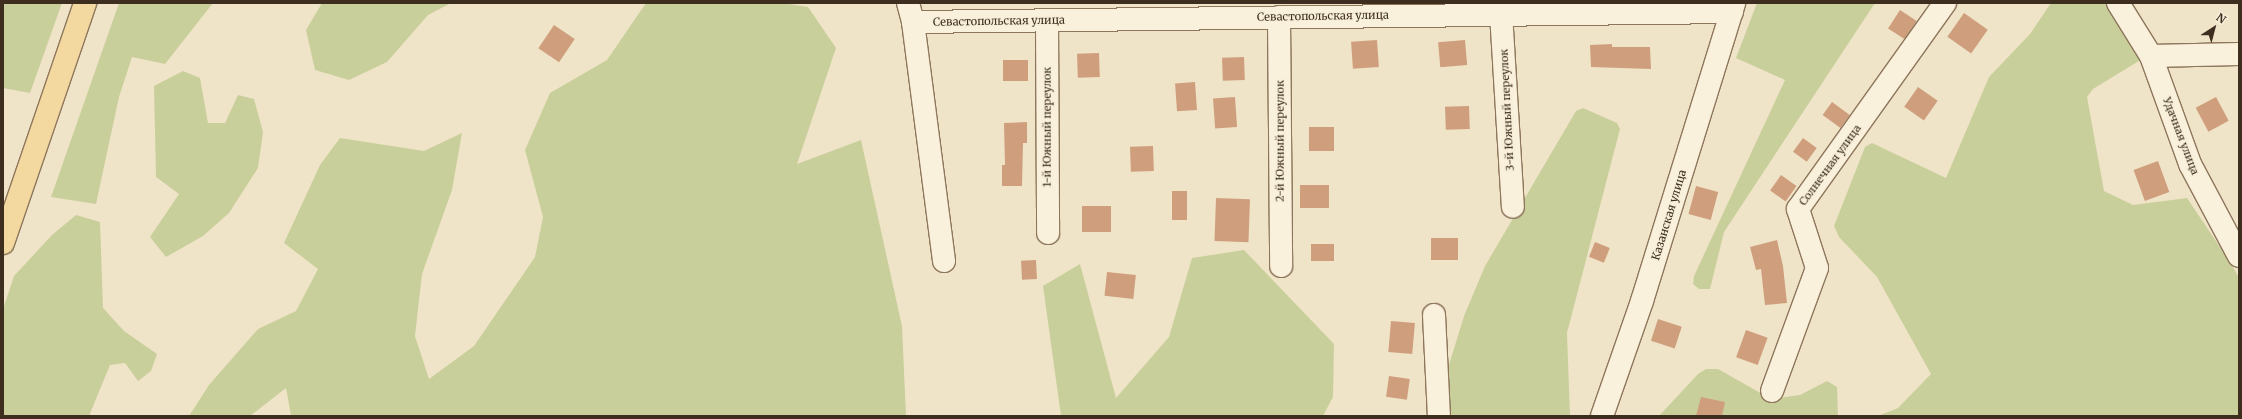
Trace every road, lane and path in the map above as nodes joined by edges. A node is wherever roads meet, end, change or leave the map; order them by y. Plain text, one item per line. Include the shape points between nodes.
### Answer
1 (85, 3) edge
2 (1945, 3) edge
3 (2118, 3) edge
4 (1733, 7) edge
5 (911, 13) edge
6 (1501, 13) junction
7 (1279, 17) junction
8 (1047, 21) junction
9 (2239, 54) edge
10 (2151, 56) junction
11 (1513, 207) dead end
12 (1048, 233) dead end
13 (3, 243) edge
14 (2239, 256) edge
15 (944, 261) dead end
16 (1281, 266) dead end
17 (1434, 315) dead end
18 (1772, 391) dead end
19 (1439, 416) edge
20 (1602, 416) edge

1 - 13 main road
2 - 18 street, Солнечная улица via 1798,209 1817,268
3 - 10 street, Удачная улица
4 - 6 street, Севастопольская улица
4 - 20 street, Казанская улица via 1642,301
5 - 8 street, Севастопольская улица
5 - 15 street
6 - 7 street, Севастопольская улица
6 - 11 street, 3-й Южный переулок
7 - 8 street, Севастопольская улица
7 - 16 street, 2-й Южный переулок
8 - 12 street, 1-й Южный переулок
9 - 10 street
10 - 14 street, Удачная улица via 2190,164
17 - 19 street

